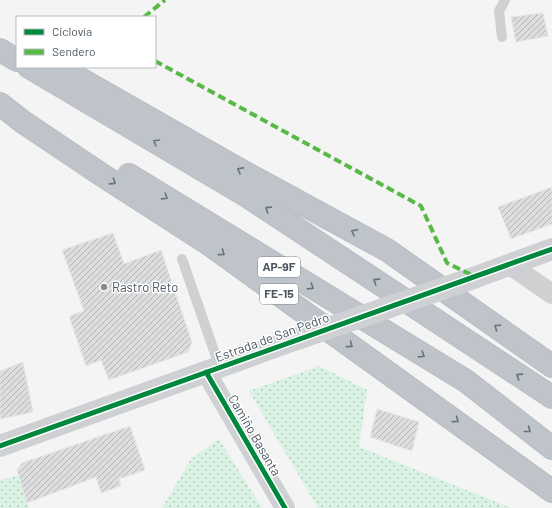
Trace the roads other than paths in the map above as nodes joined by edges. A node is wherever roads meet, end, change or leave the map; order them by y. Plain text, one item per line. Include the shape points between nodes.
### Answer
1 (505, 0) edge
2 (502, 37) dead end
3 (0, 41) edge
4 (16, 48) edge
5 (0, 50) edge
6 (16, 59) edge
7 (31, 68) edge
8 (61, 68) edge
9 (0, 96) edge
10 (0, 104) edge
11 (552, 249) edge
12 (182, 259) dead end
13 (510, 265) junction
14 (552, 294) edge
15 (552, 366) edge
16 (213, 370) junction
17 (552, 397) edge
18 (0, 446) edge
19 (552, 448) edge
20 (552, 491) edge
21 (284, 508) edge

1 - 2 lane via 499,11
3 - 4 highway
5 - 6 highway
17 -> 7 highway via 247,196
15 -> 8 highway via 387,250
9 -> 19 highway, AP-9F via 466,381
10 -> 20 highway, FE-15 via 95,171 209,244
11 - 13 street, Estrada de San Pedro
12 - 16 lane
13 - 14 street
13 - 16 street, Estrada de San Pedro, bridge
16 - 18 street, Estrada de San Pedro
16 - 21 street, Camiño Basanta

